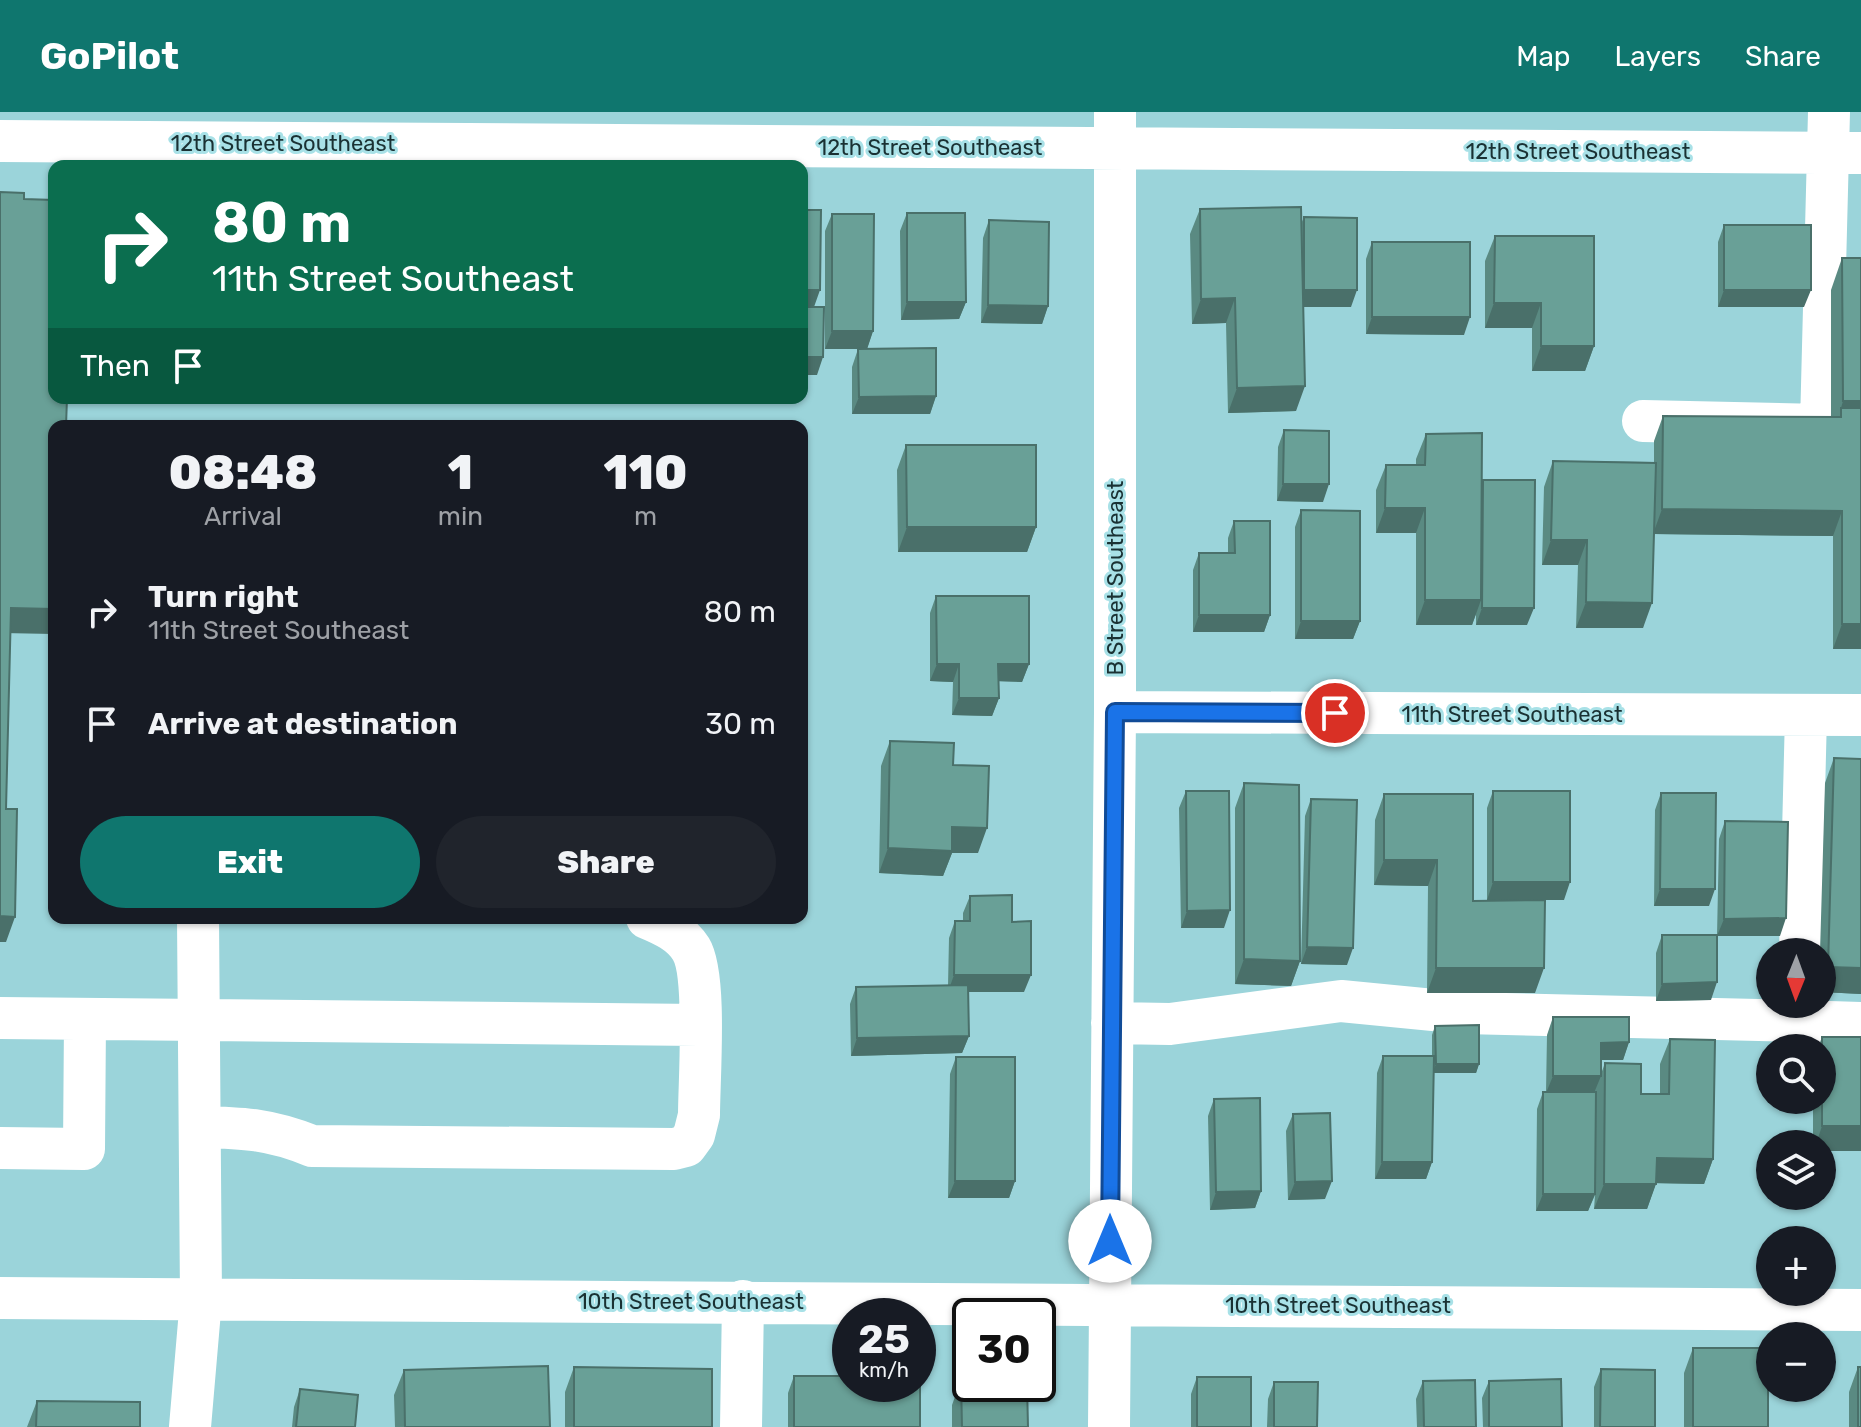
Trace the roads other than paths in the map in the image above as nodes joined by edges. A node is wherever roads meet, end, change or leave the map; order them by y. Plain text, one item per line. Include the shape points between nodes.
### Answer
1 (1115, 130) edge
2 (1840, 139) edge
3 (0, 141) edge
4 (1643, 421) dead end
5 (1115, 712) junction
6 (1806, 715) junction
7 (1861, 715) edge
8 (198, 924) edge
9 (662, 924) edge
10 (1800, 938) edge
11 (1756, 1012) edge
12 (0, 1018) edge
13 (1832, 1018) edge
14 (85, 1019) junction
15 (199, 1021) junction
16 (1112, 1023) junction
17 (1861, 1023) edge
18 (699, 1025) junction
19 (200, 1127) junction
20 (0, 1148) edge
21 (0, 1298) edge
22 (201, 1299) junction
23 (743, 1301) junction
24 (1110, 1304) junction
25 (1861, 1310) edge
26 (190, 1427) edge
27 (741, 1427) edge
28 (1109, 1427) edge

1 - 2 street, 12th Street Southeast
1 - 3 street, 12th Street Southeast
1 - 5 street, B Street Southeast
2 - 4 street via 1821,425
5 - 6 street, 11th Street Southeast
5 - 16 street, B Street Southeast
6 - 7 street, 11th Street Southeast
6 - 10 street
8 - 15 street
9 - 18 street via 692,951 700,975
11 - 16 street via 1464,1013 1341,1001 1170,1024
12 - 14 street
13 - 17 street
14 - 15 street
14 - 20 street via 84,1149
15 - 18 street
15 - 19 street
16 - 24 street, B Street Southeast
18 - 19 street via 699,1115 686,1146 674,1149 312,1146 271,1131
19 - 22 street
21 - 22 street, 10th Street Southeast
22 - 23 street, 10th Street Southeast
22 - 26 street
23 - 24 street, 10th Street Southeast
23 - 27 street
24 - 25 street, 10th Street Southeast
24 - 28 street, B Street Southeast

